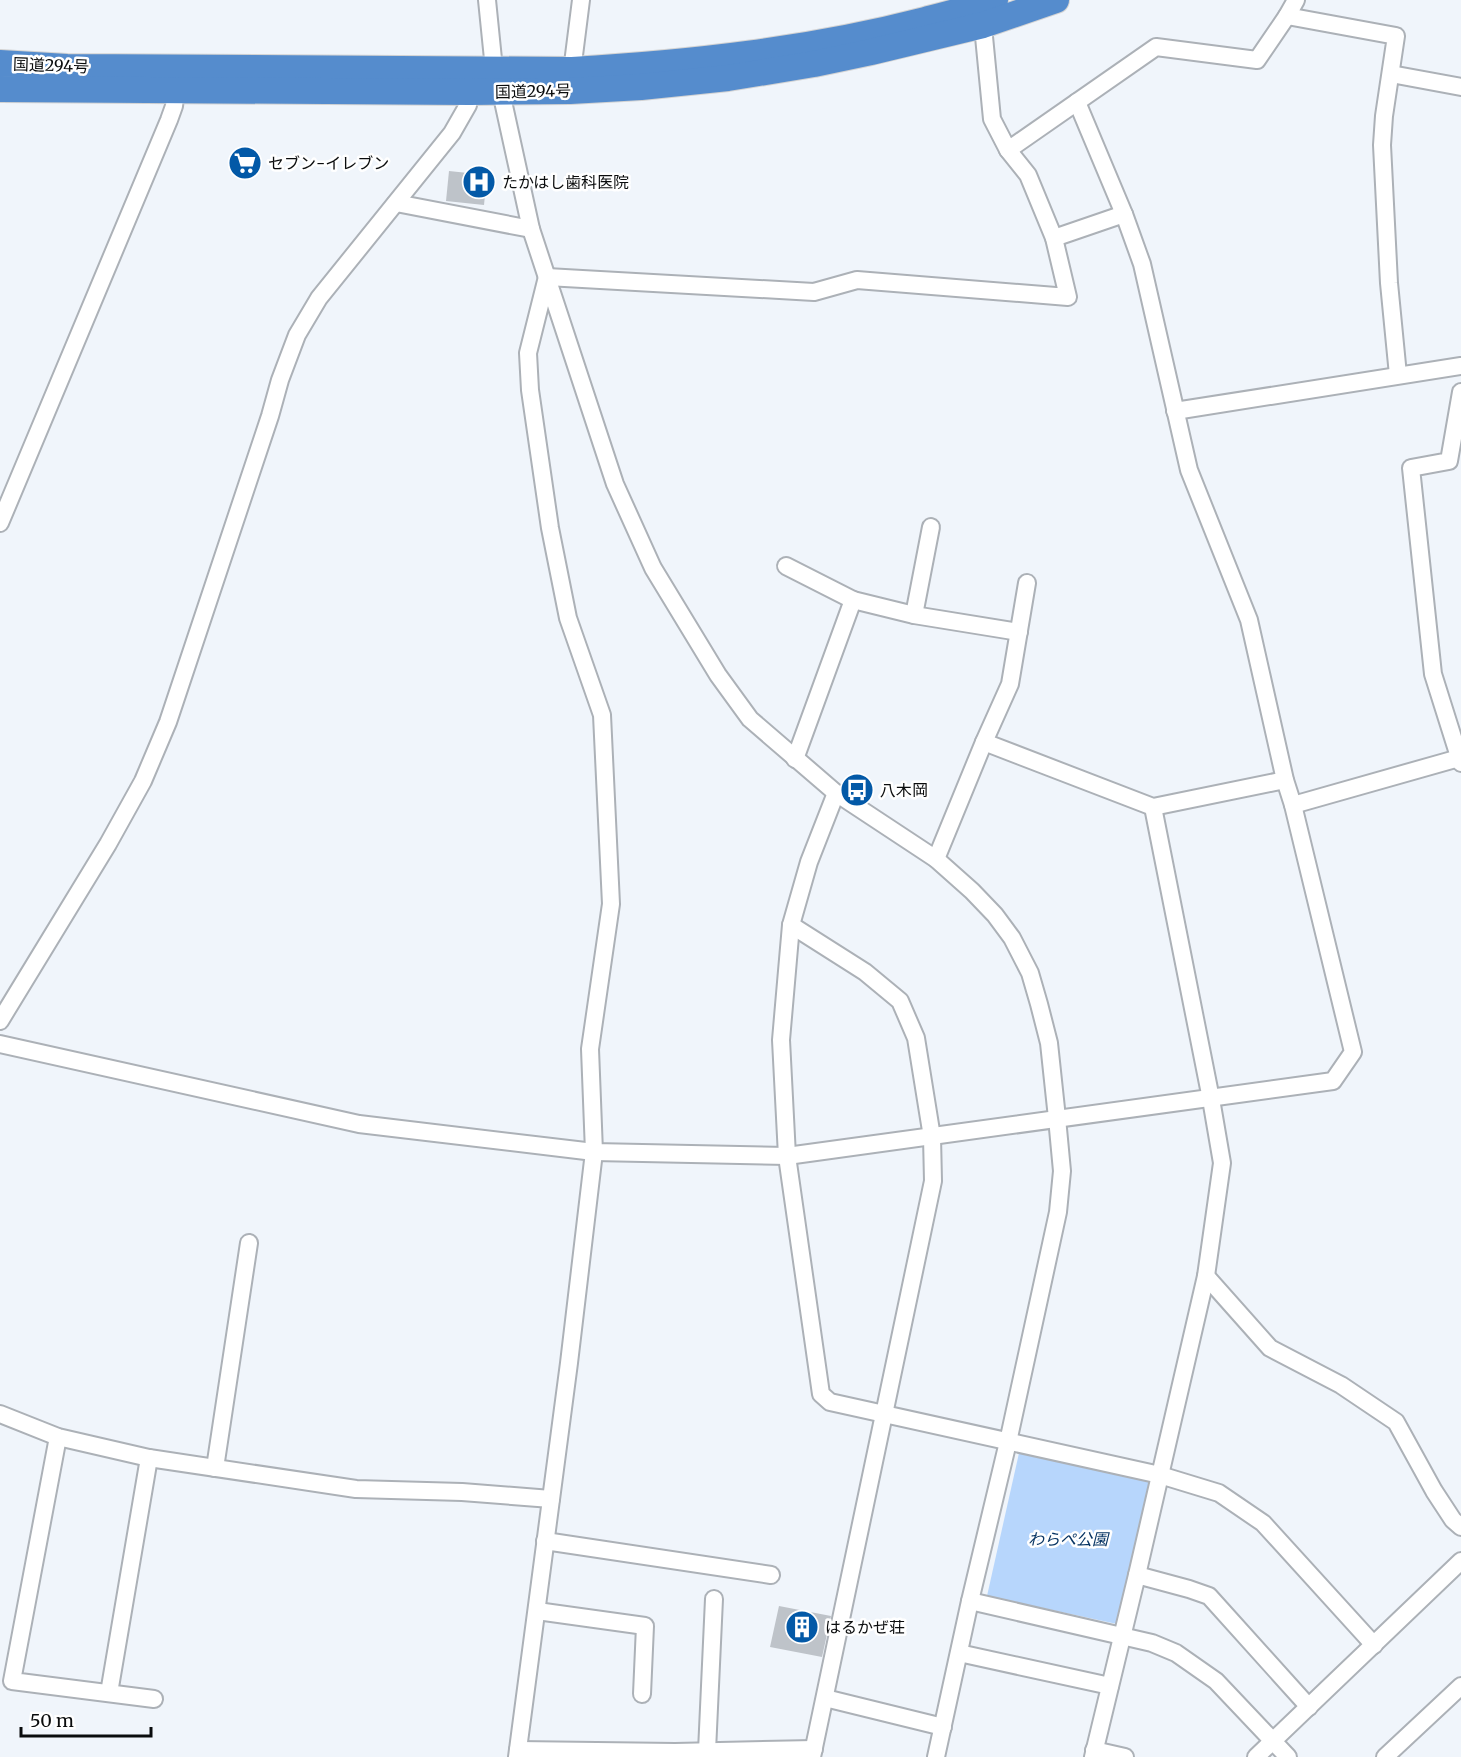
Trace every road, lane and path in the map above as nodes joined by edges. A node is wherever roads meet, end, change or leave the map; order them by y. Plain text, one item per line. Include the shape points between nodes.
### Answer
1 (487, 0) edge
2 (581, 0) edge
3 (1056, 0) edge
4 (1296, 0) edge
5 (985, 7) edge
6 (1287, 16) junction
7 (0, 63) edge
8 (1391, 74) junction
9 (177, 78) junction
10 (498, 80) junction
11 (571, 80) junction
12 (1461, 87) edge
13 (0, 89) edge
14 (470, 92) junction
15 (1077, 102) junction
16 (1008, 150) junction
17 (396, 203) junction
18 (1124, 214) junction
19 (531, 229) junction
20 (1054, 237) junction
21 (547, 278) junction
22 (1461, 366) edge
23 (1398, 375) junction
24 (1461, 393) edge
25 (1175, 411) junction
26 (0, 523) edge
27 (931, 527) dead end
28 (786, 566) dead end
29 (1027, 583) dead end
30 (853, 600) junction
31 (914, 615) junction
32 (1019, 632) junction
33 (984, 742) junction
34 (795, 759) junction
35 (1460, 760) edge
36 (1285, 780) junction
37 (836, 793) junction
38 (1293, 805) junction
39 (1153, 807) junction
40 (936, 859) junction
41 (791, 925) junction
42 (0, 1021) edge
43 (0, 1044) edge
44 (1211, 1099) junction
45 (1057, 1118) junction
46 (932, 1137) junction
47 (594, 1152) junction
48 (787, 1156) junction
49 (249, 1243) dead end
50 (1206, 1276) junction
51 (0, 1414) edge
52 (884, 1414) junction
53 (58, 1437) junction
54 (1008, 1443) junction
55 (149, 1458) junction
56 (215, 1468) junction
57 (1160, 1475) junction
58 (551, 1499) junction
59 (1461, 1527) edge
60 (545, 1541) junction
61 (1461, 1561) edge
62 (771, 1575) dead end
63 (1137, 1575) junction
64 (714, 1599) dead end
65 (970, 1601) junction
66 (537, 1611) junction
67 (1122, 1636) junction
68 (1374, 1645) junction
69 (959, 1653) junction
70 (1110, 1686) junction
71 (1461, 1686) edge
72 (109, 1693) junction
73 (642, 1694) dead end
74 (825, 1698) junction
75 (154, 1699) dead end
76 (1309, 1707) junction
77 (943, 1727) junction
78 (1272, 1741) junction
79 (707, 1751) junction
80 (813, 1753) edge
81 (1093, 1753) edge
82 (518, 1754) edge
83 (675, 1754) edge
84 (936, 1757) edge
85 (1125, 1757) edge
86 (1256, 1757) edge
87 (1288, 1757) edge
88 (1385, 1757) edge

1 - 10 street
2 - 11 street
3 - 5 highway, 国道294号
4 - 6 street
5 - 11 highway, 国道294号 via 837,59 728,78 641,87
5 - 16 street via 992,119
6 - 8 street via 1396,36
6 - 15 street via 1257,60 1156,47
7 - 9 highway, 国道294号
8 - 12 street
8 - 23 street via 1382,145
9 - 10 highway, 国道294号
9 - 13 highway, 国道294号
9 - 14 highway, 国道294号
9 - 26 street via 169,120
10 - 11 highway, 国道294号
10 - 14 highway, 国道294号
10 - 19 street
14 - 17 street via 468,105 452,133
15 - 16 street
15 - 18 street
16 - 20 street via 1028,175
17 - 19 street
17 - 42 street via 319,298 297,335 168,722 143,781
18 - 20 street
18 - 25 street via 1142,264
19 - 21 street
20 - 21 street via 1068,297 857,280 814,292
21 - 34 street via 615,484 653,568 718,675 750,719
21 - 47 street via 528,353 530,390 568,618 602,715 611,904 590,1049
22 - 23 street
23 - 25 street
24 - 35 street via 1449,461 1411,468 1433,674
25 - 36 street via 1189,470 1249,620
27 - 31 street
28 - 30 street
29 - 32 street
30 - 31 street
30 - 34 street
31 - 32 street
32 - 33 street via 1010,684
33 - 39 street
33 - 40 street
34 - 37 street
35 - 38 street
36 - 38 street
36 - 39 street
37 - 40 street
37 - 41 street via 809,862
38 - 44 street via 1353,1052 1333,1081
39 - 44 street
40 - 45 street via 995,915 1030,973 1049,1043
41 - 46 street via 865,972 900,1001 916,1038
41 - 48 street via 781,1040
43 - 47 street via 359,1124
44 - 45 street
44 - 50 street via 1222,1163
45 - 46 street
45 - 54 street via 1062,1171 1058,1212
46 - 48 street
46 - 52 street via 933,1181
47 - 48 street
47 - 58 street
48 - 52 street via 821,1394 830,1402
49 - 56 street
50 - 57 street
50 - 59 street via 1270,1348 1341,1385 1396,1422 1434,1491
51 - 53 street
52 - 54 street
52 - 74 street
53 - 55 street
53 - 72 street via 12,1681
54 - 57 street
54 - 65 street
55 - 56 street
55 - 72 street
56 - 58 street via 356,1490
57 - 63 street
57 - 68 street via 1219,1493 1263,1523
58 - 60 street
60 - 62 street
60 - 66 street
61 - 68 street
63 - 67 street
63 - 76 street via 1209,1596
64 - 79 street
65 - 67 street
65 - 69 street
66 - 73 street via 645,1626
66 - 82 street
67 - 70 street
67 - 78 street via 1152,1643 1195,1665 1216,1681
68 - 76 street
69 - 70 street
69 - 77 street
70 - 81 street
71 - 88 street
72 - 75 street
74 - 77 street
74 - 80 street
76 - 78 street
77 - 84 street
78 - 86 street
78 - 87 street
79 - 80 street
79 - 83 street
81 - 85 street
82 - 83 street

